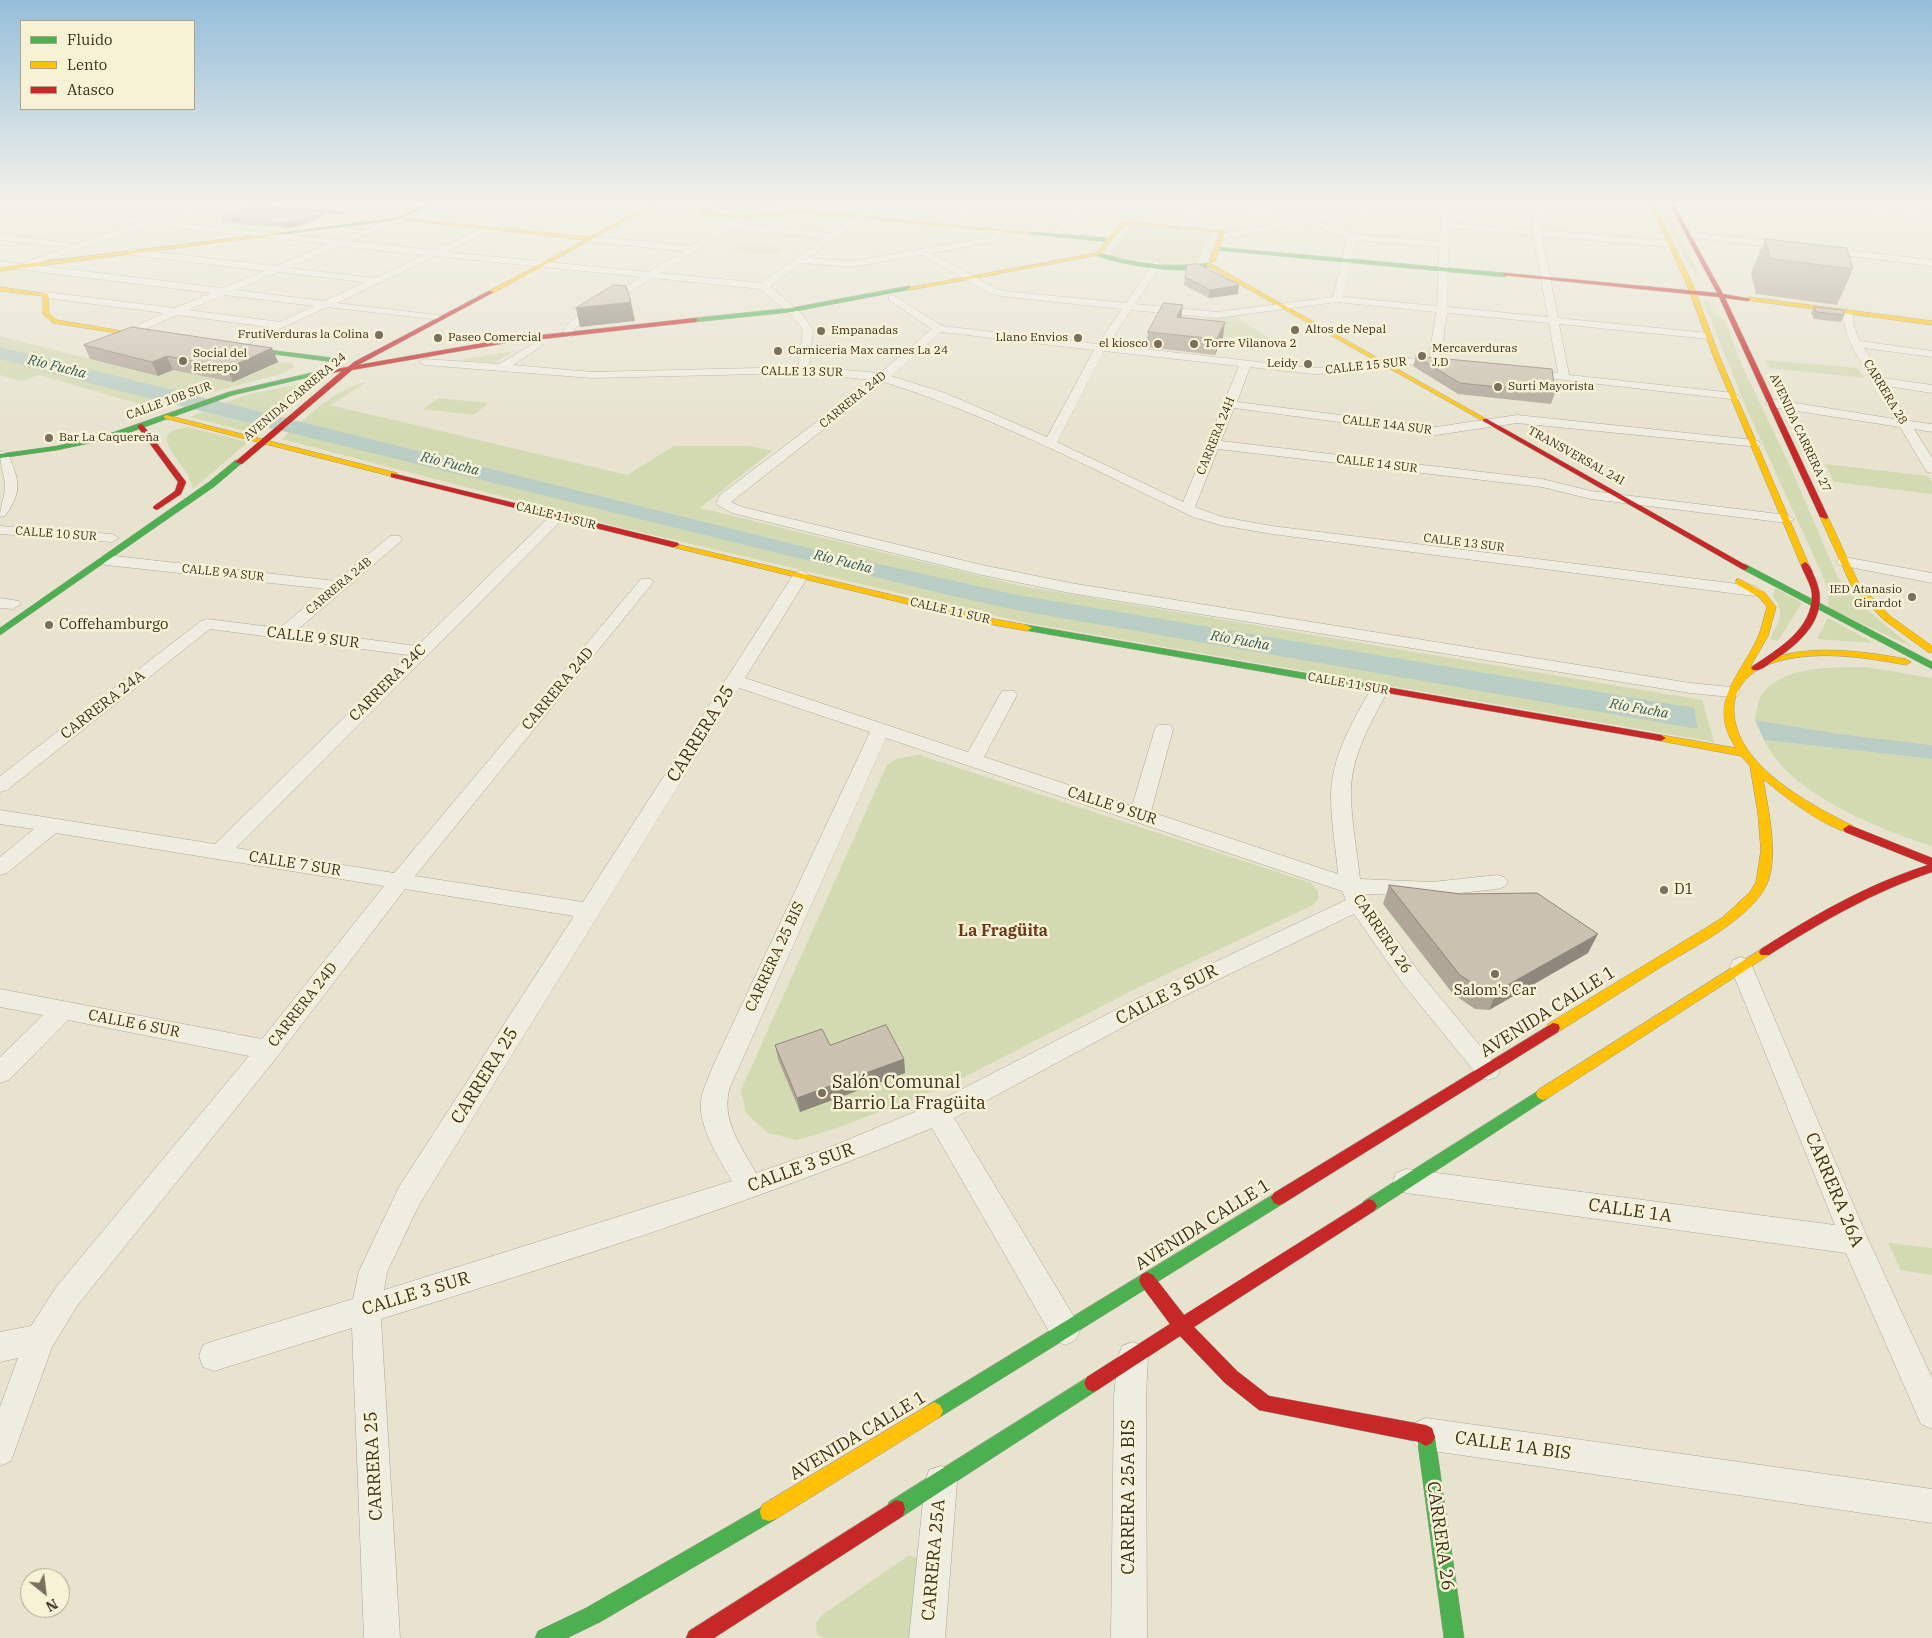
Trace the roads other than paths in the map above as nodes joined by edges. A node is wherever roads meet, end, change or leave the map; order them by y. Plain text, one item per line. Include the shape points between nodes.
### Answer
1 (124, 279) edge
2 (251, 279) edge
3 (364, 279) edge
4 (380, 279) edge
5 (512, 279) edge
6 (645, 279) edge
7 (697, 279) edge
8 (774, 279) edge
9 (978, 279) edge
10 (1146, 279) edge
11 (1216, 279) edge
12 (1235, 279) edge
13 (1342, 279) edge
14 (1443, 279) edge
15 (1546, 279) edge
16 (1551, 279) edge
17 (1687, 279) edge
18 (1711, 279) edge
19 (975, 280) junction
20 (377, 281) junction
21 (764, 286) junction
22 (0, 290) edge
23 (222, 292) junction
24 (1692, 292) junction
25 (46, 296) junction
26 (1720, 296) junction
27 (893, 298) junction
28 (1337, 299) junction
29 (326, 304) junction
30 (1128, 306) junction
31 (1282, 306) junction
32 (1267, 308) junction
33 (1442, 309) junction
34 (176, 311) junction
35 (1848, 312) junction
36 (794, 313) junction
37 (437, 318) junction
38 (1552, 320) junction
39 (1932, 323) edge
40 (282, 325) junction
41 (680, 325) junction
42 (939, 329) junction
43 (130, 333) junction
44 (568, 334) junction
45 (1709, 336) junction
46 (168, 338) edge
47 (538, 344) junction
48 (1856, 344) junction
49 (229, 347) joint
50 (1100, 348) junction
51 (1932, 354) edge
52 (303, 357) junction
53 (425, 362) junction
54 (1434, 362) junction
55 (1246, 364) junction
56 (1384, 364) junction
57 (1452, 365) edge
58 (351, 366) junction
59 (1369, 366) junction
60 (500, 369) junction
61 (802, 370) junction
62 (1508, 371) edge
63 (882, 377) junction
64 (1564, 377) junction
65 (280, 381) junction
66 (1876, 381) junction
67 (330, 384) junction
68 (1932, 389) edge
69 (1734, 397) junction
70 (1228, 404) junction
71 (1770, 404) junction
72 (166, 417) junction
73 (1486, 421) junction
74 (1904, 423) junction
75 (142, 426) junction
76 (1472, 426) junction
77 (1932, 428) edge
78 (268, 438) junction
79 (1212, 444) junction
80 (1754, 444) junction
81 (1049, 445) junction
82 (291, 448) junction
83 (1, 455) edge
84 (1532, 460) dead end
85 (1932, 469) edge
86 (229, 471) junction
87 (1558, 475) joint
88 (1542, 484) junction
89 (178, 492) junction
90 (1591, 495) junction
91 (1620, 504) junction
92 (1189, 505) junction
93 (0, 512) edge
94 (149, 513) dead end
95 (558, 516) junction
96 (1787, 520) junction
97 (0, 530) edge
98 (116, 535) joint
99 (395, 539) dead end
100 (101, 554) junction
101 (1844, 562) junction
102 (801, 575) junction
103 (1733, 578) junction
104 (1932, 578) edge
105 (646, 582) dead end
106 (1773, 582) junction
107 (339, 586) junction
108 (1754, 591) junction
109 (1817, 606) junction
110 (207, 624) joint
111 (0, 632) edge
112 (283, 634) junction
113 (420, 651) junction
114 (1932, 651) edge
115 (1932, 666) edge
116 (1756, 668) junction
117 (735, 681) junction
118 (1734, 687) junction
119 (1380, 690) junction
120 (1008, 696) dead end
121 (881, 729) junction
122 (1164, 729) dead end
123 (1745, 753) junction
124 (973, 760) junction
125 (1755, 765) junction
126 (0, 786) edge
127 (1140, 815) junction
128 (0, 816) edge
129 (52, 825) junction
130 (219, 852) junction
131 (1932, 862) edge
132 (0, 868) edge
133 (1932, 868) edge
134 (400, 880) junction
135 (1497, 882) dead end
136 (1354, 894) junction
137 (589, 911) junction
138 (1741, 966) junction
139 (0, 998) edge
140 (62, 1010) junction
141 (268, 1050) junction
142 (1488, 1070) junction
143 (0, 1073) edge
144 (938, 1114) junction
145 (1405, 1180) junction
146 (750, 1187) junction
147 (1855, 1241) junction
148 (1147, 1280) junction
149 (366, 1310) junction
150 (1181, 1325) junction
151 (1065, 1330) junction
152 (40, 1339) junction
153 (0, 1347) edge
154 (214, 1356) dead end
155 (1133, 1357) junction
156 (1932, 1413) edge
157 (1426, 1434) junction
158 (0, 1450) edge
159 (941, 1482) junction
160 (1932, 1506) edge
161 (382, 1638) edge
162 (545, 1638) edge
163 (696, 1638) edge
164 (927, 1638) edge
165 (1129, 1638) edge
166 (1454, 1638) edge

1 - 23 street
2 - 23 street
3 - 20 street
4 - 20 street
5 - 37 street, AVENIDA CARRERA 24
6 - 44 street via 576,322
7 - 21 street
8 - 21 street
9 - 19 street
10 - 30 street
11 - 32 street, TRANSVERSAL 24I
12 - 31 street, TRANSVERSAL 24I
13 - 28 street
14 - 33 street
15 - 38 street
16 - 24 street
17 - 24 street
18 - 26 street, AVENIDA CARRERA 27
19 - 27 street
19 - 30 street via 1000,293
19 - 36 street
20 - 29 street
21 - 36 street
22 - 25 street
23 - 29 street
23 - 34 street
24 - 26 street
24 - 45 street
25 - 34 street
25 - 43 street via 46,314 55,322
26 - 35 street
26 - 71 street, AVENIDA CARRERA 27
27 - 36 street
27 - 42 street
28 - 31 street
28 - 33 street
29 - 37 street
29 - 40 street
30 - 32 street via 1217,315
30 - 50 street
31 - 32 street
31 - 56 street, TRANSVERSAL 24I
32 - 59 street, TRANSVERSAL 24I
33 - 38 street
33 - 54 street
34 - 40 street
34 - 43 street
35 - 39 street
35 - 48 street, CARRERA 28 via 1849,327
36 - 41 street
36 - 61 street via 808,330
37 - 58 street, AVENIDA CARRERA 24
38 - 45 street
38 - 64 street
40 - 49 street
41 - 44 street, CALLE 10B SUR
41 - 47 street
42 - 50 street, CALLE 15 SUR
42 - 63 street, CARRERA 24D
43 - 46 street
44 - 58 street, CALLE 10B SUR
45 - 69 street
47 - 53 street
47 - 60 street
48 - 51 street
48 - 66 street, CARRERA 28
49 - 52 street
50 - 55 street, CALLE 15 SUR
50 - 81 street
52 - 58 street
52 - 65 street via 306,366
53 - 60 street, CALLE 13 SUR
53 - 67 street
54 - 56 street, CALLE 15 SUR
54 - 57 street, CALLE 15 SUR
55 - 59 street, CALLE 15 SUR via 1327,372
55 - 70 street, CARRERA 24H
56 - 59 street, CALLE 15 SUR
56 - 73 street, TRANSVERSAL 24I
58 - 65 street, CALLE 10B SUR
58 - 67 street, AVENIDA CARRERA 24
59 - 76 street, TRANSVERSAL 24I
60 - 61 street, CALLE 13 SUR via 606,375
61 - 63 street, CALLE 13 SUR
62 - 64 street
63 - 81 street, CALLE 13 SUR via 978,410
63 - 118 street, CARRERA 24D via 725,498 724,504 737,510 1054,585 1690,688
64 - 69 street
65 - 72 street, CALLE 10B SUR via 216,398
66 - 68 street
66 - 74 street, CARRERA 28
67 - 78 street, AVENIDA CARRERA 24
69 - 80 street
70 - 76 street, CALLE 14A SUR via 1436,431
70 - 79 street, CARRERA 24H
71 - 74 street
71 - 101 street, AVENIDA CARRERA 27
72 - 75 street, CALLE 10B SUR
72 - 78 street, CALLE 11 SUR
73 - 76 street, CALLE 14A SUR
73 - 80 street, CALLE 14A SUR via 1535,420
73 - 91 street, TRANSVERSAL 24I
74 - 77 street
74 - 85 street, CARRERA 28
75 - 83 street, CALLE 10B SUR via 76,444
75 - 89 street via 180,477 182,482
76 - 84 street, TRANSVERSAL 24I
78 - 82 street, CALLE 11 SUR
78 - 86 street, AVENIDA CARRERA 24
79 - 88 street, CALLE 14 SUR
79 - 92 street, CARRERA 24H
80 - 96 street
81 - 92 street, CALLE 13 SUR
82 - 86 street
82 - 95 street, CALLE 11 SUR
83 - 93 street via 13,482 13,493
86 - 89 street
86 - 100 street, AVENIDA CARRERA 24
87 - 88 street
87 - 90 street, TRANSVERSAL 24I
88 - 90 street, CALLE 14 SUR
89 - 94 street
90 - 91 street, CALLE 14 SUR
91 - 96 street, CALLE 14 SUR
91 - 106 street, TRANSVERSAL 24I
92 - 103 street, CALLE 13 SUR
92 - 108 street, CALLE 13 SUR via 1213,519 1276,530
95 - 102 street, CALLE 11 SUR
95 - 113 street, CARRERA 24C
96 - 109 street via 1816,592
97 - 98 street, CALLE 10 SUR
98 - 100 street, AVENIDA CARRERA 24
99 - 107 street, CARRERA 24B
100 - 107 street, CALLE 9A SUR
100 - 111 street, AVENIDA CARRERA 24
101 - 104 street
101 - 114 street, AVENIDA CARRERA 27 via 1855,585 1869,601
102 - 117 street, CARRERA 25
102 - 119 street, CALLE 11 SUR via 994,622
103 - 106 street, CALLE 13 SUR
103 - 108 street
105 - 134 street, CARRERA 24D
106 - 109 street, TRANSVERSAL 24I
107 - 112 street, CARRERA 24B
108 - 118 street via 1769,601 1771,618
109 - 115 street, TRANSVERSAL 24I
109 - 116 street via 1809,624 1796,638
110 - 112 street, CALLE 9 SUR
110 - 126 street, CARRERA 24A
112 - 113 street, CALLE 9 SUR
113 - 130 street, CARRERA 24C
115 - 116 street via 1860,655 1814,654 1782,658
116 - 118 street
117 - 121 street, CALLE 9 SUR
117 - 137 street, CARRERA 25
118 - 123 street via 1728,698 1727,712 1731,729
119 - 123 street, CALLE 11 SUR
119 - 136 street, CARRERA 26 via 1363,719 1347,758 1341,796
120 - 124 street
121 - 124 street, CALLE 9 SUR
121 - 146 street, CARRERA 25 BIS via 725,1066 717,1091 714,1107 718,1123
122 - 127 street
123 - 125 street
124 - 127 street, CALLE 9 SUR
125 - 131 street via 1787,792 1829,819
125 - 142 street, AVENIDA CALLE 1 via 1767,854 1766,870 1755,895 1708,934
127 - 136 street, CALLE 9 SUR
128 - 129 street, CALLE 7 SUR
129 - 130 street, CALLE 7 SUR
129 - 132 street
130 - 134 street, CALLE 7 SUR
133 - 138 street via 1876,888
134 - 137 street, CALLE 7 SUR
134 - 141 street, CARRERA 24D
135 - 136 street, CALLE 9 SUR
136 - 142 street, CARRERA 26 via 1411,978
136 - 144 street, CALLE 3 SUR
137 - 149 street, CARRERA 25 via 409,1196 374,1271
138 - 145 street
138 - 147 street, CARRERA 26A
139 - 140 street, CALLE 6 SUR
140 - 141 street, CALLE 6 SUR
140 - 143 street
141 - 152 street, CARRERA 24D via 67,1296
142 - 148 street, AVENIDA CALLE 1
144 - 146 street, CALLE 3 SUR
144 - 151 street
145 - 147 street, CALLE 1A
145 - 150 street
146 - 149 street, CALLE 3 SUR
147 - 156 street, CARRERA 26A
148 - 150 street, CALLE 1A BIS
148 - 151 street, AVENIDA CALLE 1
149 - 154 street, CALLE 3 SUR
149 - 161 street, CARRERA 25
150 - 155 street
150 - 157 street, CALLE 1A BIS via 1222,1373 1264,1404
151 - 162 street, AVENIDA CALLE 1 via 663,1575
152 - 153 street
152 - 158 street, CARRERA 24D
155 - 159 street
155 - 165 street, CARRERA 25A BIS
157 - 160 street, CALLE 1A BIS
157 - 166 street, CARRERA 26
159 - 163 street
159 - 164 street, CARRERA 25A

